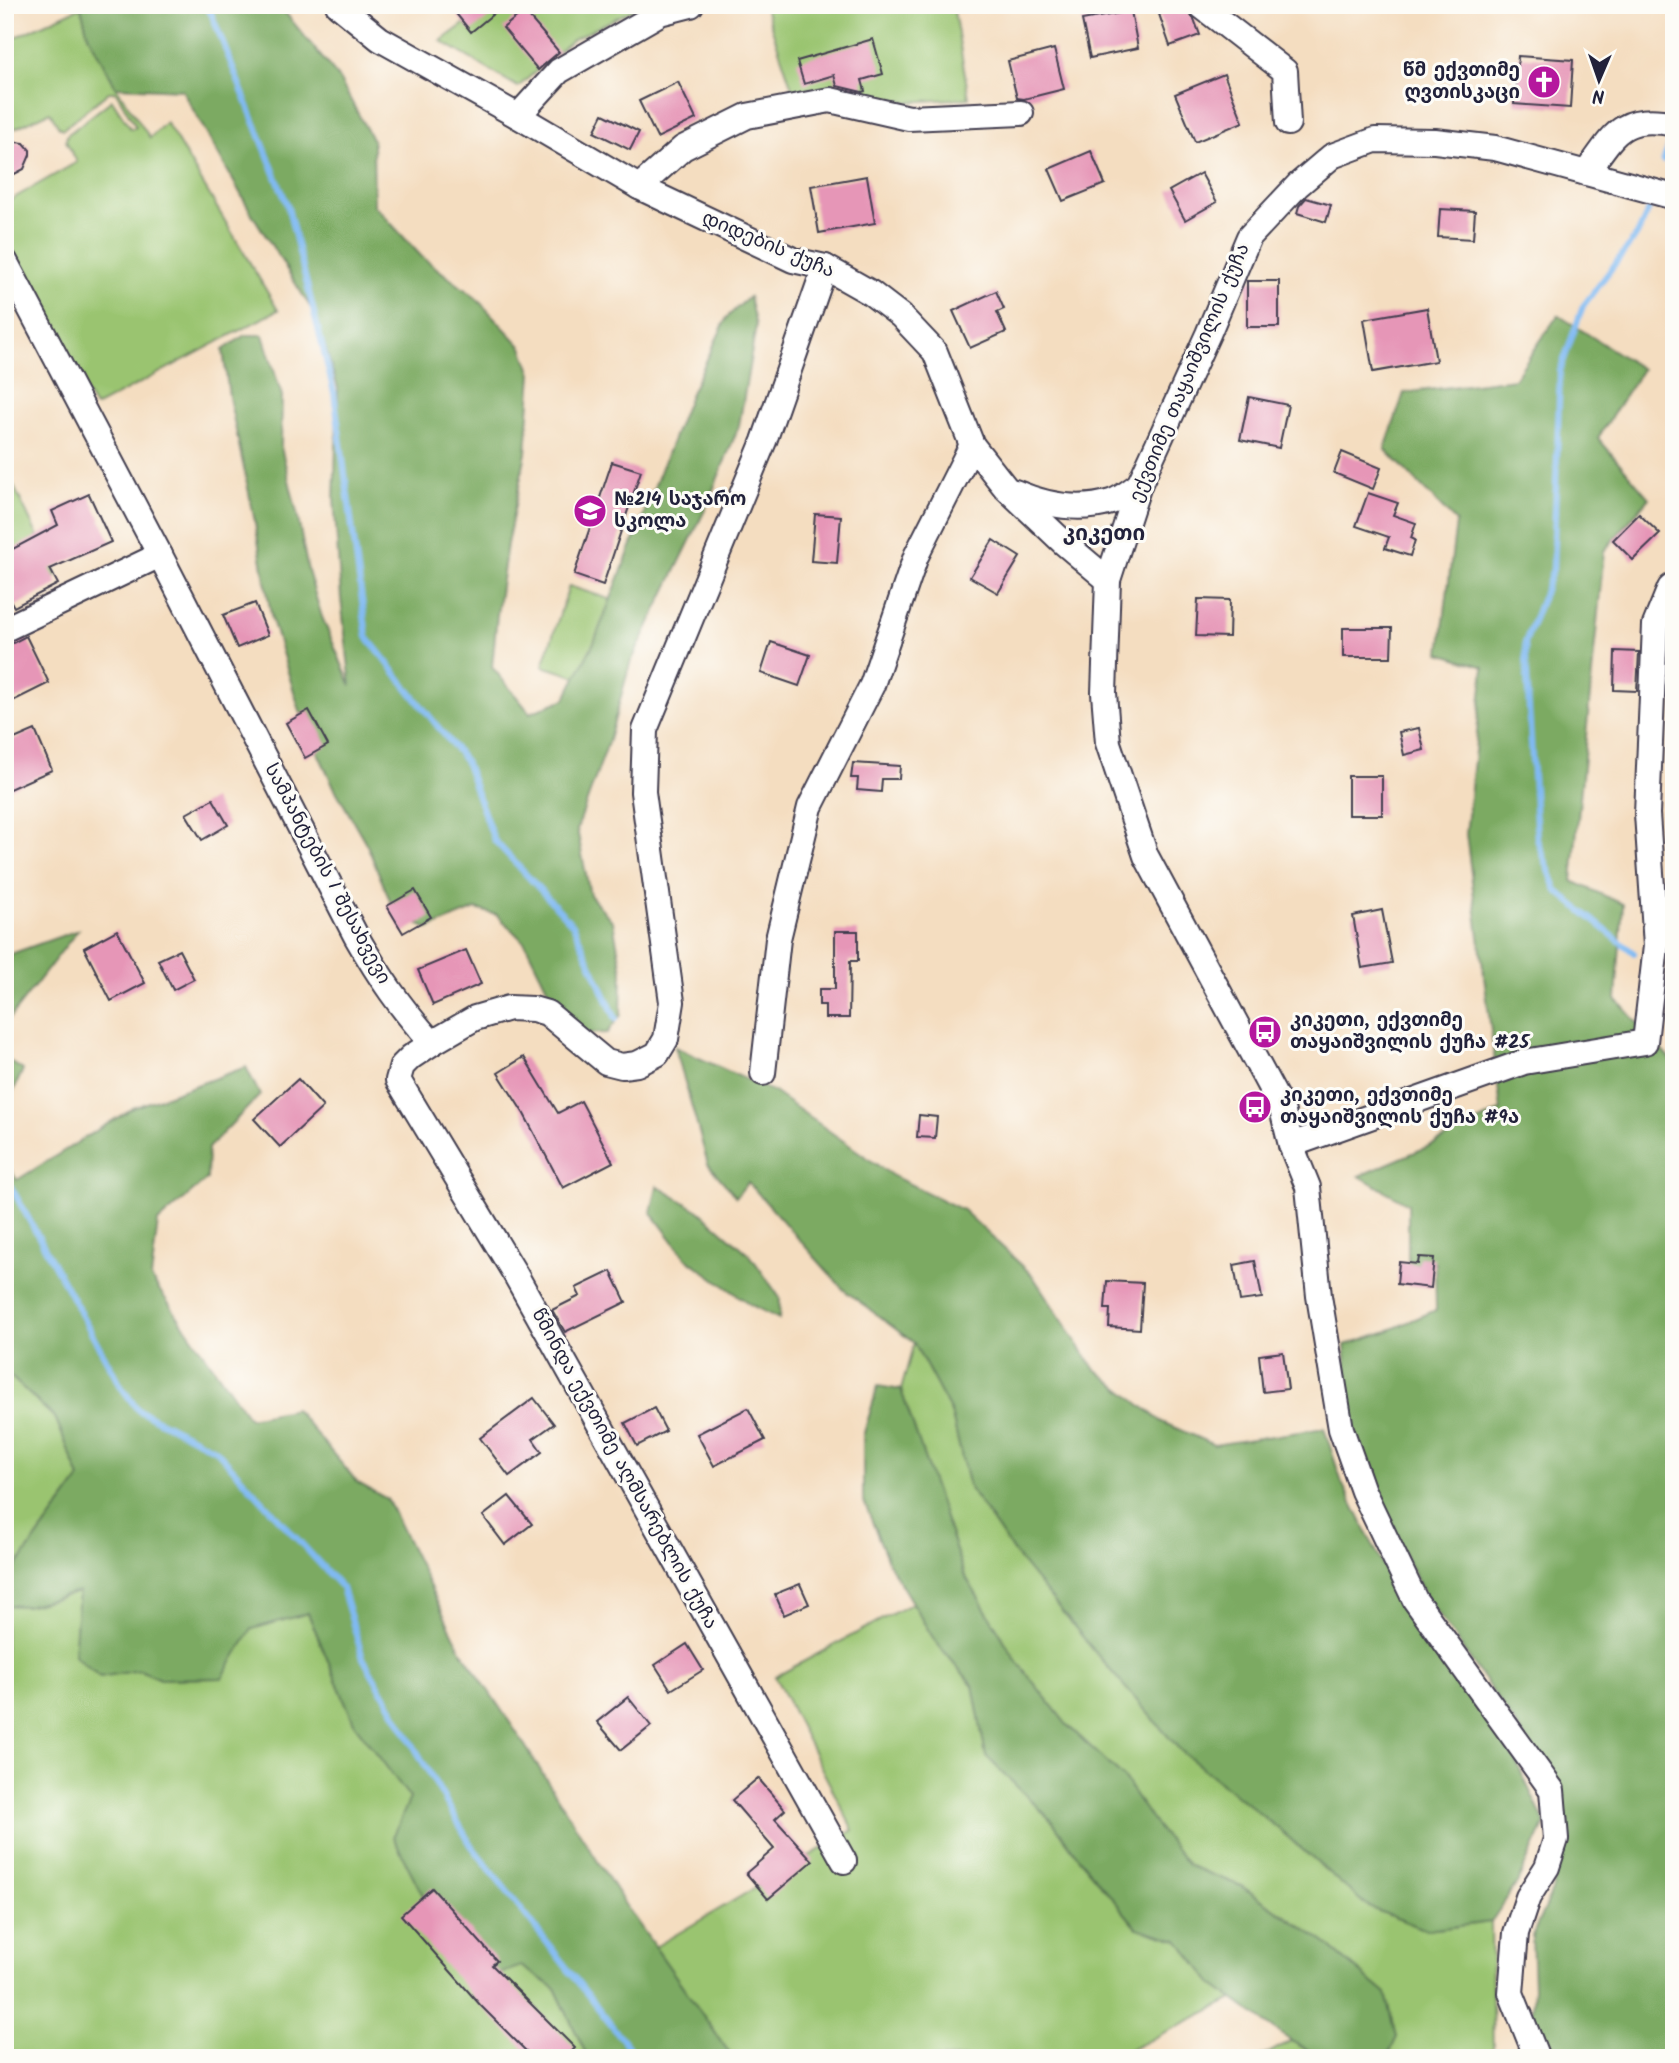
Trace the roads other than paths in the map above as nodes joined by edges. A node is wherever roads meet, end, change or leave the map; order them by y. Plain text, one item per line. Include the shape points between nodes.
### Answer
1 (691, 5) edge
2 (1200, 5) edge
3 (351, 9) edge
4 (1021, 113) dead end
5 (518, 116) junction
6 (1288, 123) dead end
7 (1674, 124) edge
8 (1586, 173) junction
9 (639, 187) junction
10 (1674, 197) edge
11 (5, 261) edge
12 (825, 267) junction
13 (972, 444) junction
14 (1139, 485) junction
15 (1005, 487) junction
16 (160, 555) junction
17 (1108, 580) junction
18 (1674, 585) edge
19 (5, 629) edge
20 (432, 1043) junction
21 (763, 1073) dead end
22 (1291, 1145) junction
23 (844, 1861) dead end
24 (1537, 2058) edge

1 - 5 street via 660,13 559,71
2 - 6 street via 1285,71
3 - 5 street, დიდების ქუჩა via 380,39
4 - 9 street via 909,118 830,100 818,102 747,116 683,148
5 - 9 street, დიდების ქუჩა
7 - 8 street via 1638,121 1618,130
8 - 10 street, ექვთიმე თაყაიშვილის ქუჩა
8 - 14 street, ექვთიმე თაყაიშვილის ქუჩა via 1495,148 1435,141 1375,140 1332,156 1249,237
9 - 12 street, დიდების ქუჩა via 793,260
11 - 16 street, სამპანტების I შესახვევი
12 - 13 street, დიდების ქუჩა via 901,316 935,352
12 - 20 street via 764,440 645,730 643,793 672,1002 666,1039 657,1054 622,1066 606,1062 547,1013 509,1008 475,1018
13 - 15 street, დიდების ქუჩა
13 - 21 street via 916,556 872,685 810,807 778,939
14 - 15 street via 1113,502 1072,508 1033,500
14 - 17 street, ექვთიმე თაყაიშვილის ქუჩა
15 - 17 street, დიდების ქუჩა
16 - 19 street
16 - 20 street, სამპანტების I შესახვევი via 374,968
17 - 22 street, ექვთიმე თაყაიშვილის ქუჩა via 1104,694 1108,743 1146,856 1282,1110
18 - 22 street via 1655,625 1647,814 1656,946 1645,1042 1524,1062
20 - 23 street, წმინდა ექვთიმე აღმსარებლის ქუჩა via 402,1066 398,1080 514,1272
22 - 24 street, ექვთიმე თაყაიშვილის ქუჩა via 1308,1187 1319,1296 1341,1429 1363,1492 1415,1600 1552,1790 1556,1839 1516,1933 1511,1993

